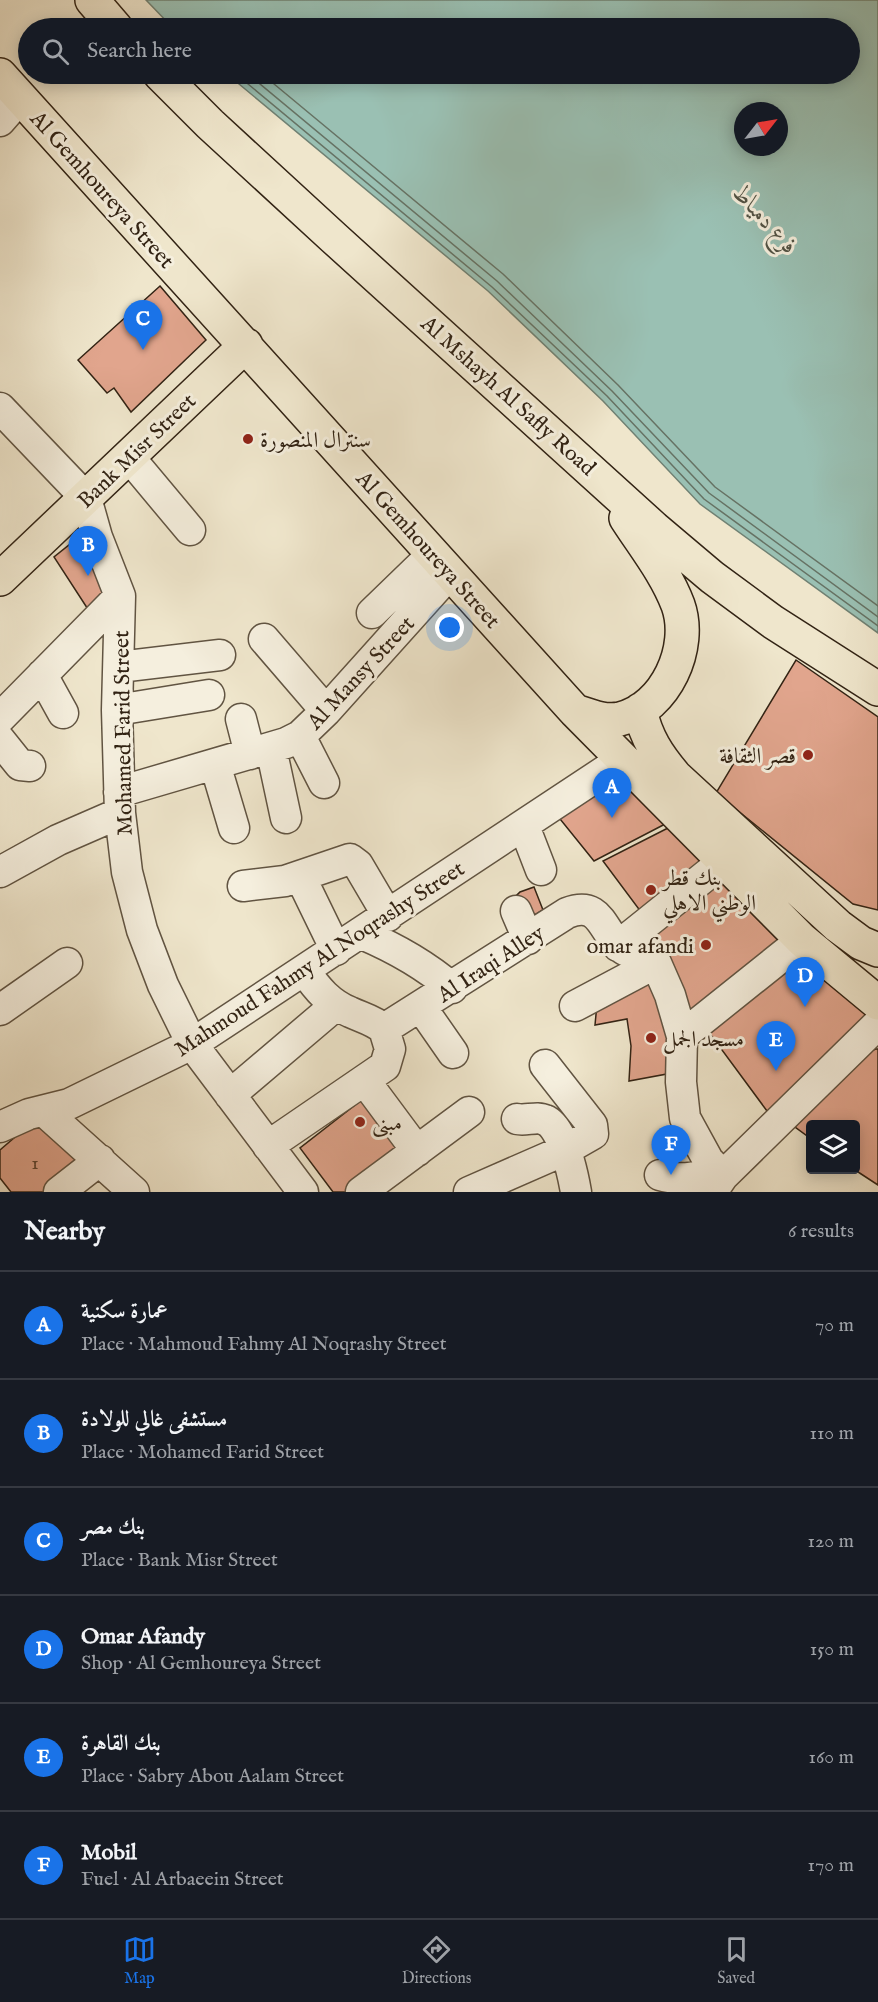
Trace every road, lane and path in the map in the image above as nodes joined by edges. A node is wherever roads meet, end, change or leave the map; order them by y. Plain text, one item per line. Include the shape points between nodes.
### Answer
1 (92, 0) edge
2 (107, 18) edge
3 (170, 84) edge
4 (7, 98) edge
5 (246, 345) junction
6 (0, 408) edge
7 (129, 457) junction
8 (599, 476) junction
9 (86, 498) junction
10 (190, 530) dead end
11 (441, 564) junction
12 (0, 579) edge
13 (120, 596) junction
14 (372, 613) dead end
15 (264, 639) dead end
16 (220, 655) dead end
17 (119, 667) junction
18 (42, 675) junction
19 (878, 689) edge
20 (209, 695) dead end
21 (117, 710) junction
22 (640, 710) junction
23 (326, 711) junction
24 (575, 711) junction
25 (63, 713) dead end
26 (0, 718) edge
27 (241, 719) dead end
28 (300, 736) junction
29 (0, 740) edge
30 (261, 751) junction
31 (623, 759) junction
32 (215, 764) junction
33 (30, 766) dead end
34 (324, 783) dead end
35 (120, 802) junction
36 (286, 818) dead end
37 (524, 826) junction
38 (234, 828) dead end
39 (724, 861) junction
40 (541, 870) dead end
41 (0, 872) edge
42 (300, 876) junction
43 (243, 886) dead end
44 (516, 911) dead end
45 (388, 916) junction
46 (362, 933) junction
47 (528, 939) junction
48 (802, 940) junction
49 (618, 946) junction
50 (878, 950) edge
51 (336, 951) junction
52 (67, 963) dead end
53 (656, 963) junction
54 (305, 971) junction
55 (452, 988) junction
56 (878, 1003) edge
57 (336, 1005) junction
58 (575, 1006) dead end
59 (421, 1007) junction
60 (0, 1010) edge
61 (878, 1024) edge
62 (384, 1029) junction
63 (682, 1036) junction
64 (192, 1044) junction
65 (453, 1053) dead end
66 (545, 1065) dead end
67 (365, 1081) junction
68 (230, 1095) junction
69 (44, 1111) junction
70 (469, 1112) dead end
71 (4, 1116) edge
72 (517, 1119) dead end
73 (577, 1143) junction
74 (268, 1146) junction
75 (417, 1151) junction
76 (100, 1160) junction
77 (660, 1175) dead end
78 (717, 1179) edge
79 (59, 1192) edge
80 (134, 1192) edge
81 (303, 1192) edge
82 (361, 1192) edge
83 (469, 1192) edge
84 (576, 1192) edge

1 - 2 main road
3 - 8 main road, Al Mshayh Al Safly Road via 309,216
4 - 5 main road, Al Gemhoureya Street
5 - 7 main road, Bank Misr Street
5 - 11 main road, Al Gemhoureya Street
6 - 9 street, Mohamed Farid Street
7 - 9 main road, Bank Misr Street
7 - 10 street
8 - 19 main road, Al Mshayh Al Safly Road via 712,577
8 - 22 main road via 666,579 678,606 682,636 677,665 662,691
9 - 12 main road, Bank Misr Street
9 - 13 street, Mohamed Farid Street
11 - 14 street
11 - 23 street, Al Mansy Street
11 - 24 main road, Al Gemhoureya Street
13 - 17 street, Mohamed Farid Street
13 - 18 street
15 - 23 street
16 - 17 street
17 - 21 street, Mohamed Farid Street
18 - 25 street
18 - 26 street
20 - 21 street
21 - 35 street, Mohamed Farid Street
22 - 24 main road via 619,719 597,719
22 - 50 main road via 644,730 657,755 676,777 838,926
23 - 28 street, Al Mansy Street
24 - 31 main road, Al Gemhoureya Street
27 - 30 street
28 - 30 street, Al Mansy Street
28 - 34 street
29 - 33 street via 20,765
30 - 32 street, Al Mansy Street
30 - 36 street
31 - 37 street, Mahmoud Fahmy Al Noqrashy Street
31 - 39 main road, Al Gemhoureya Street
32 - 35 street, Al Mansy Street
32 - 38 street
35 - 41 street, Al Mansy Street
35 - 64 street, Mohamed Farid Street via 127,872 142,930
37 - 40 street
37 - 45 street, Mahmoud Fahmy Al Noqrashy Street
39 - 48 main road, Al Gemhoureya Street
39 - 49 street
42 - 43 street
42 - 45 street via 350,859 358,865
42 - 51 street
44 - 47 street
45 - 46 street, Mahmoud Fahmy Al Noqrashy Street
46 - 51 street, Mahmoud Fahmy Al Noqrashy Street
46 - 55 street via 425,966
47 - 49 street, Al Iraqi Alley via 580,908 596,916
47 - 55 street, Al Iraqi Alley
48 - 56 main road, Al Gemhoureya Street
48 - 63 street
49 - 53 street
51 - 54 street, Mahmoud Fahmy Al Noqrashy Street
52 - 60 street
53 - 58 street
53 - 63 street
54 - 57 street
54 - 64 street, Mahmoud Fahmy Al Noqrashy Street
55 - 59 street, Al Iraqi Alley
57 - 62 street via 371,1019
57 - 68 street
59 - 62 street, Al Iraqi Alley
59 - 65 street
61 - 78 street
62 - 67 street via 389,1058
63 - 78 street via 685,1118
64 - 68 street, Mohamed Farid Street
64 - 69 street, Mahmoud Fahmy Al Noqrashy Street via 69,1104
66 - 73 street via 592,1125 594,1130
67 - 74 street
67 - 75 street
68 - 74 street, Mohamed Farid Street
69 - 71 street, Mahmoud Fahmy Al Noqrashy Street
69 - 76 street
70 - 75 street
72 - 73 street via 544,1119
73 - 83 street
73 - 84 street
74 - 81 street, Mohamed Farid Street
75 - 82 street
76 - 79 street
76 - 80 street
77 - 78 street via 679,1180

